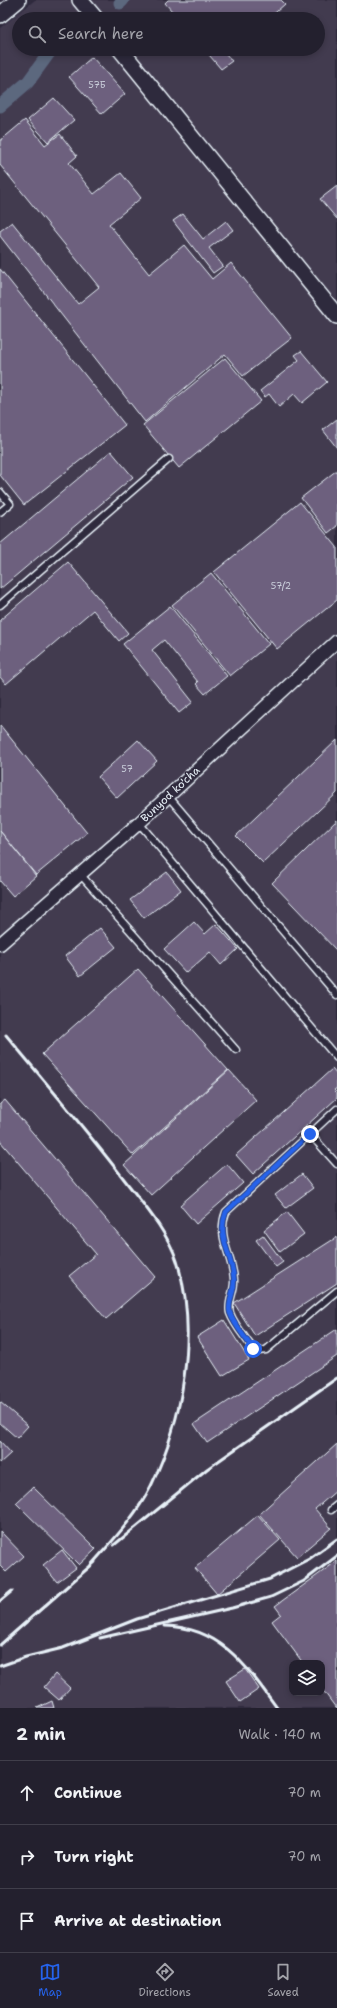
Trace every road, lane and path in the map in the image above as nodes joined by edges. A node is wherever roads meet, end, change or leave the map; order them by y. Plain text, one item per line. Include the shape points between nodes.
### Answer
1 (18, 0) edge
2 (80, 0) edge
3 (90, 12) edge
4 (0, 15) edge
5 (126, 56) edge
6 (337, 316) edge
7 (169, 459) dead end
8 (0, 492) edge
9 (0, 512) edge
10 (0, 605) edge
11 (337, 641) edge
12 (168, 796) junction
13 (139, 823) junction
14 (80, 874) junction
15 (0, 944) edge
16 (337, 995) edge
17 (236, 1050) dead end
18 (337, 1058) edge
19 (337, 1109) edge
20 (310, 1134) junction
21 (337, 1164) edge
22 (337, 1291) edge
23 (337, 1505) edge
24 (331, 1510) dead end

1 - 4 street
2 - 3 street
5 - 6 street
7 - 10 lane
8 - 9 lane via 10,504
11 - 12 street, Bunyod ko'cha
12 - 13 street, Bunyod ko'cha
12 - 16 lane
13 - 14 street, Bunyod ko'cha
13 - 18 lane
14 - 15 street, Bunyod ko'cha
14 - 17 lane
19 - 20 lane
20 - 21 lane
20 - 22 lane via 226,1212 222,1222 222,1234 234,1279 229,1308 253,1349 266,1350
23 - 24 lane

